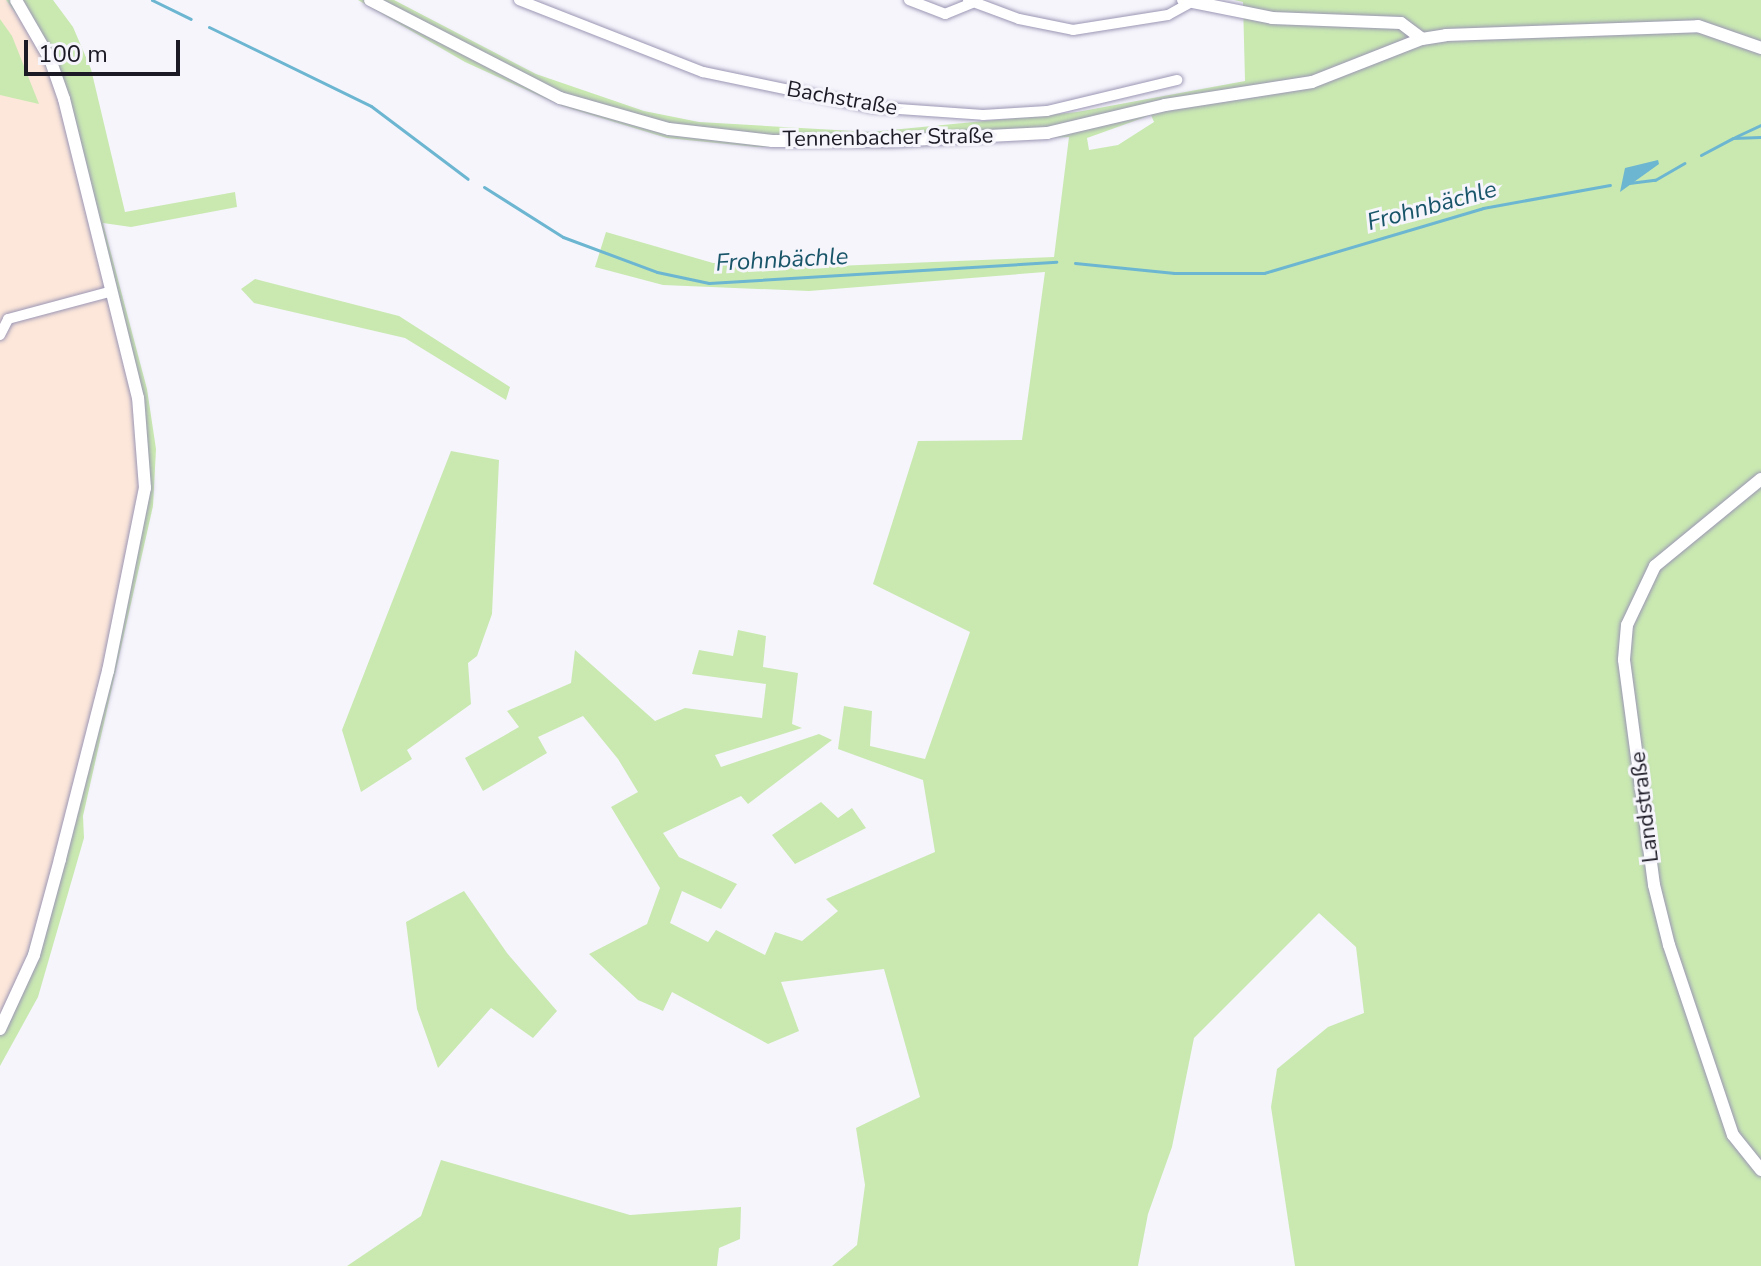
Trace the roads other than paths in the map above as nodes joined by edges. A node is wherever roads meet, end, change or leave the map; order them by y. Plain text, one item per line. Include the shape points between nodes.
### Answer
1 (16, 0) edge
2 (370, 0) edge
3 (519, 0) edge
4 (909, 0) edge
5 (1187, 1) edge
6 (970, 2) edge
7 (1422, 39) junction
8 (1761, 48) edge
9 (1177, 80) dead end
10 (109, 292) junction
11 (0, 335) edge
12 (1761, 479) edge
13 (0, 1029) edge
14 (1761, 1170) edge

1 - 10 street via 58,78
2 - 7 street, Tennenbacher Straße via 560,98 669,129 772,141 1047,133 1165,105 1312,82
3 - 9 street, Bachstraße via 703,72 870,107 983,115 1047,111
4 - 6 street via 945,14
5 - 6 street via 1168,15 1073,30
5 - 7 street via 1272,18 1401,23
7 - 8 street via 1698,26
10 - 11 street via 8,319
10 - 13 street via 142,420 143,503 105,685 52,887 25,979
12 - 14 street, Landstraße via 1655,566 1627,625 1624,660 1654,885 1669,945 1733,1135

